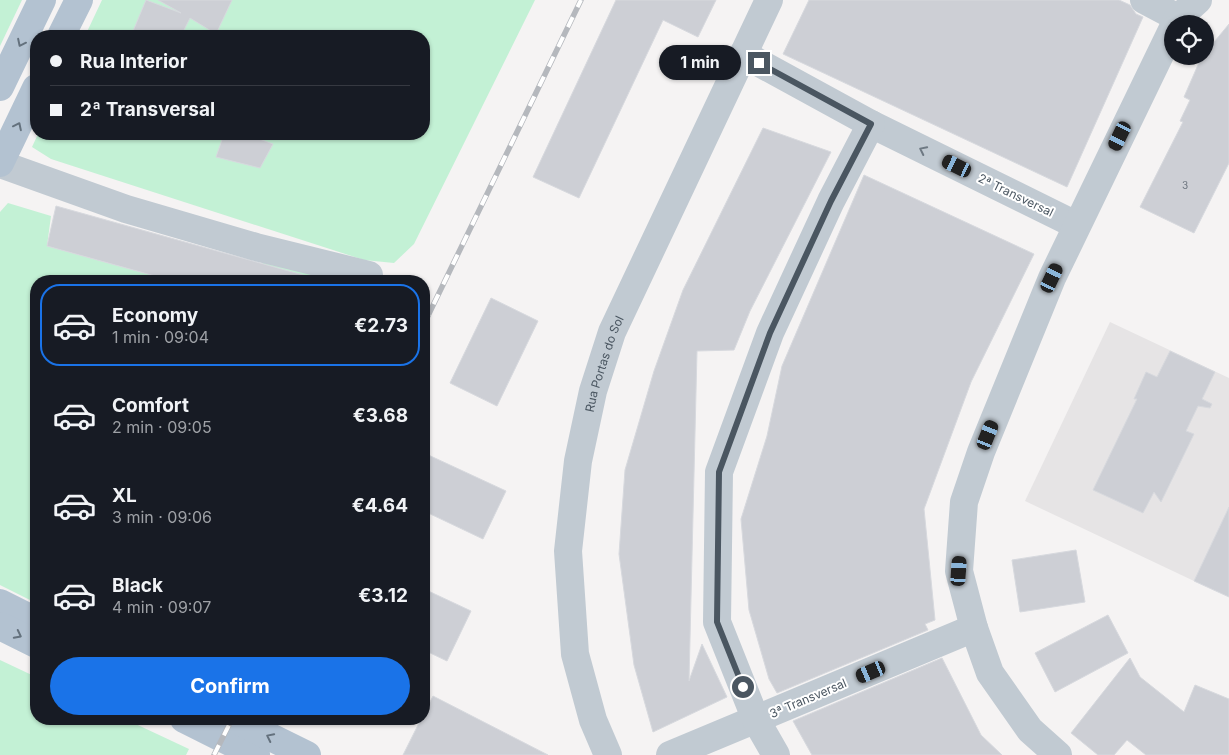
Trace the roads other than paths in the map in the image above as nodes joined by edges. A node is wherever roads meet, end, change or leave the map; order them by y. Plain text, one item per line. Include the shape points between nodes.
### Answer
1 (42, 0) edge
2 (79, 0) edge
3 (769, 0) edge
4 (1144, 0) edge
5 (1198, 0) edge
6 (1164, 15) edge
7 (1184, 15) edge
8 (64, 30) edge
9 (1164, 46) edge
10 (743, 54) junction
11 (0, 87) edge
12 (30, 101) edge
13 (871, 124) junction
14 (0, 164) edge
15 (1076, 225) junction
16 (369, 275) edge
17 (0, 603) edge
18 (30, 618) edge
19 (0, 626) edge
20 (974, 628) junction
21 (30, 641) edge
22 (756, 720) junction
23 (196, 725) edge
24 (246, 725) edge
25 (256, 755) edge
26 (306, 755) edge
27 (608, 755) edge
28 (670, 755) edge
29 (776, 755) edge
30 (1058, 755) edge

1 -> 11 main road
2 - 8 main road
3 - 10 street, Rua Portas do Sol
4 - 6 street
5 - 7 street
9 - 15 street
10 - 13 street, 2ª Transversal
10 - 27 street, Rua Portas do Sol via 612,332 593,391 578,461 568,551 576,654 593,720
14 -> 12 main road
15 -> 13 street, 2ª Transversal
13 - 22 street via 831,201 770,333 719,472 717,622
14 - 16 street via 126,209 256,247
15 - 20 street via 981,452 964,502 959,571
17 - 18 main road
19 -> 21 main road
20 - 22 street, 3ª Transversal
20 - 30 street via 990,673 1030,730
22 - 28 street, 3ª Transversal
22 - 29 street
23 - 25 main road
26 -> 24 main road

